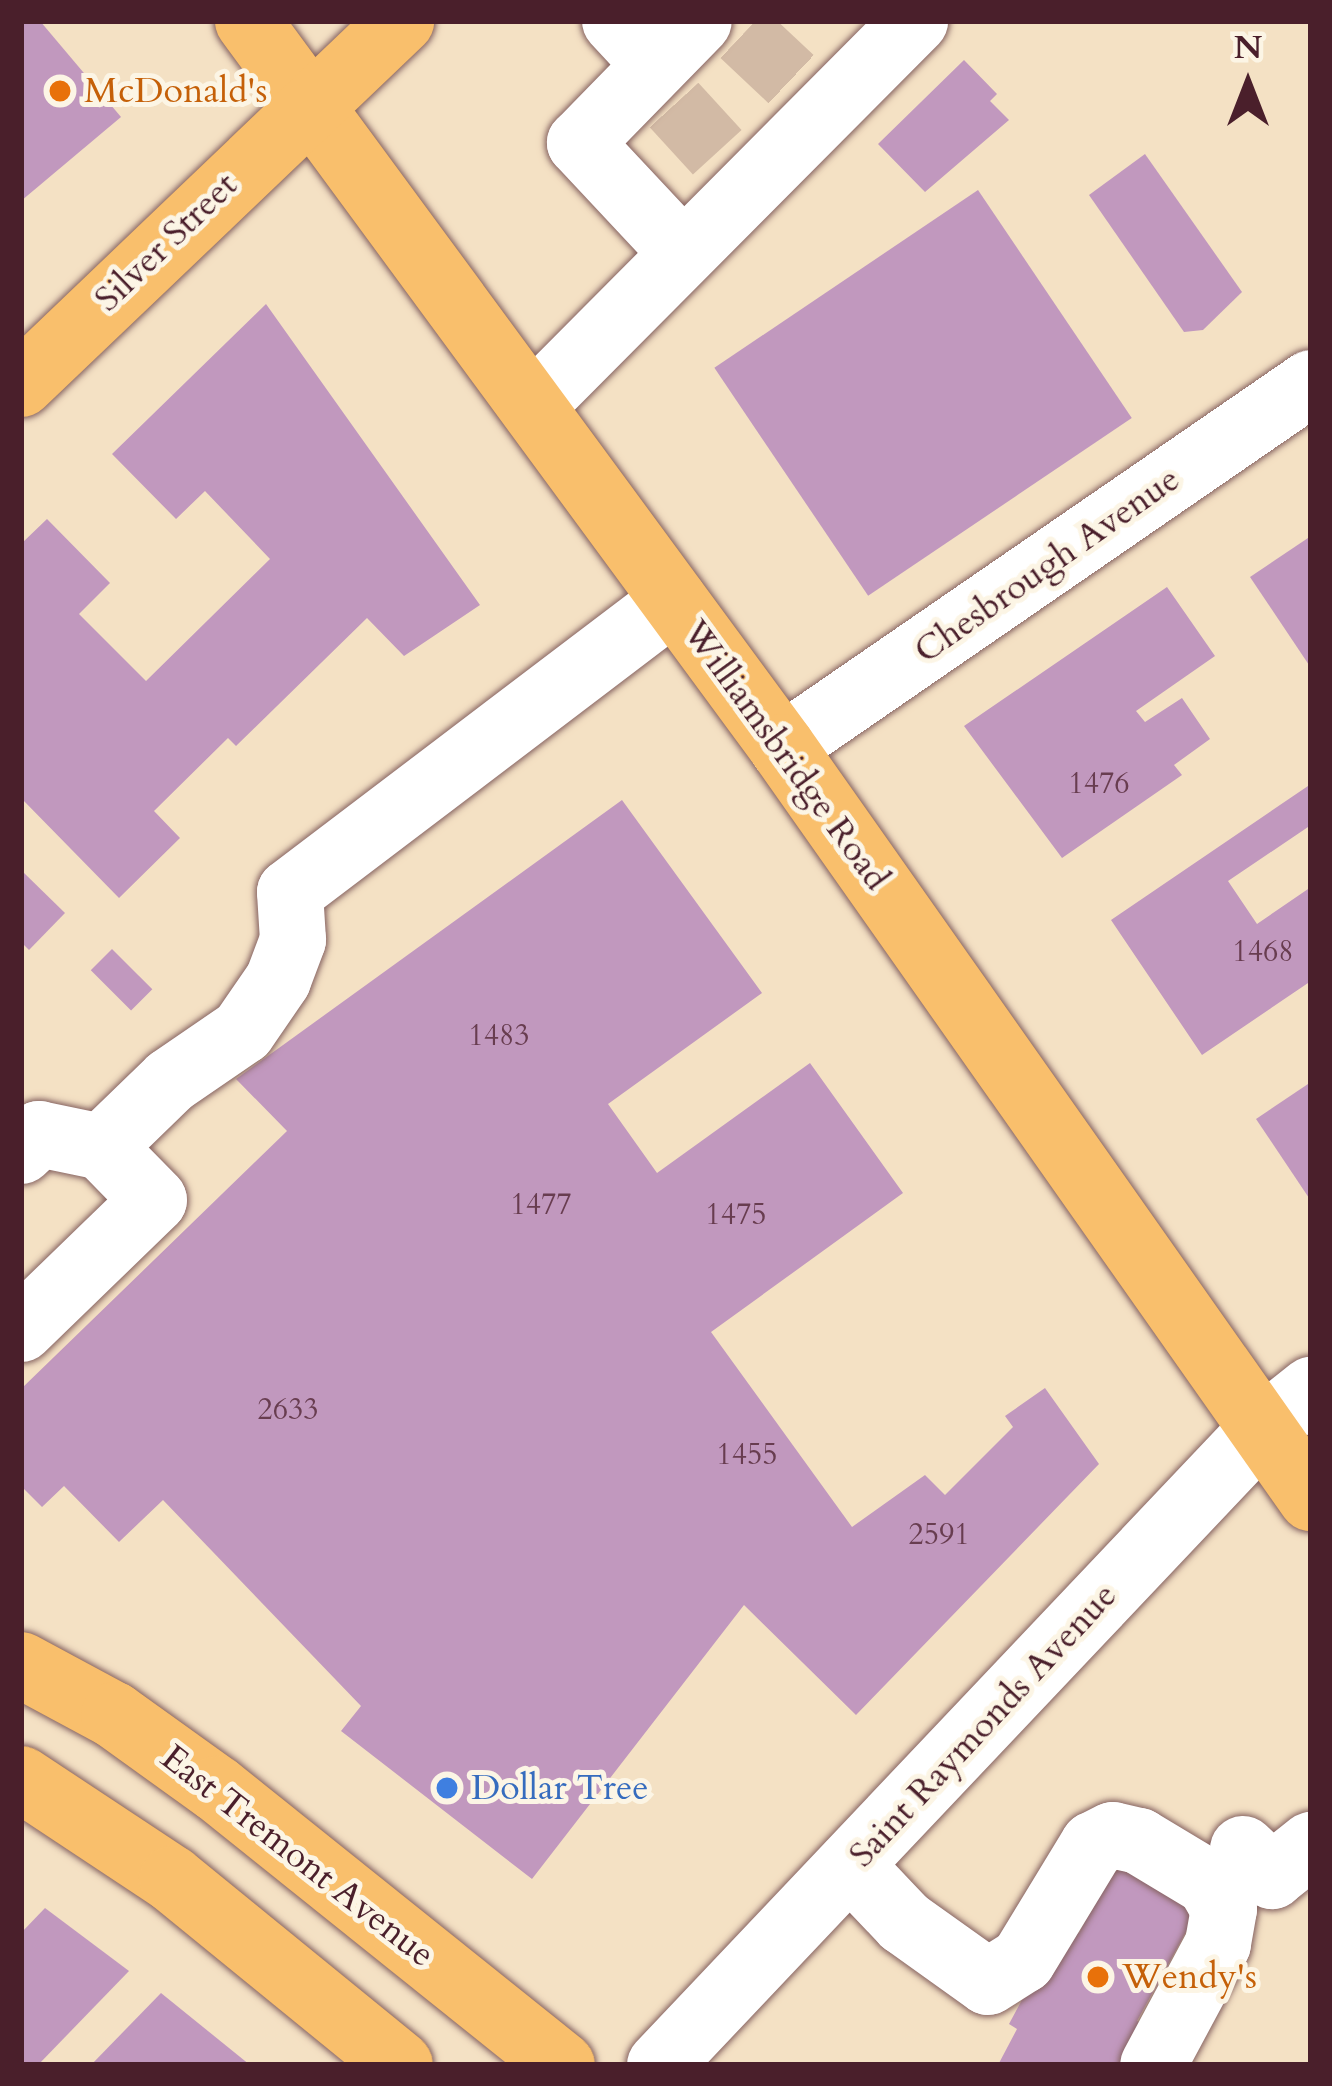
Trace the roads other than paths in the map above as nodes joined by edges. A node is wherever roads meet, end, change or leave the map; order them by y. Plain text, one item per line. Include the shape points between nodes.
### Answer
1 (248, 21) edge
2 (401, 21) edge
3 (889, 30) edge
4 (692, 76) edge
5 (312, 100) junction
6 (683, 254) junction
7 (1311, 383) edge
8 (21, 384) edge
9 (533, 405) junction
10 (674, 600) junction
11 (782, 747) junction
12 (102, 1147) junction
13 (21, 1151) edge
14 (21, 1329) edge
15 (1287, 1410) edge
16 (1311, 1498) edge
17 (21, 1665) edge
18 (21, 1779) edge
19 (1132, 1801) dead end
20 (850, 1865) junction
21 (982, 1997) junction
22 (400, 2065) edge
23 (562, 2065) edge
24 (660, 2065) edge
25 (1153, 2065) edge

1 - 5 main road, Williamsbridge Road
2 - 5 main road, Silver Street
3 - 4 street via 808,95
4 - 6 street
4 - 6 street via 580,143
5 - 8 main road, Silver Street
5 - 9 main road, Williamsbridge Road
6 - 9 street
7 - 11 street, Chesbrough Avenue
9 - 10 main road, Williamsbridge Road
10 - 11 main road, Williamsbridge Road
10 - 12 street via 290,892 293,940 278,980 243,1031 170,1081
11 - 15 main road, Williamsbridge Road
12 - 13 street via 39,1134
12 - 14 street via 154,1200
15 - 16 main road, Williamsbridge Road
15 - 20 street, Saint Raymonds Avenue
17 - 23 main road, East Tremont Avenue via 114,1714 217,1789
18 - 22 main road via 172,1880
19 - 21 street via 1089,1798 1039,1848 1031,1880 993,1938
20 - 21 street
20 - 24 street, Saint Raymonds Avenue
21 - 25 street via 1023,1960 1093,1845 1113,1835 1139,1840 1210,1883 1224,1909 1217,1944

